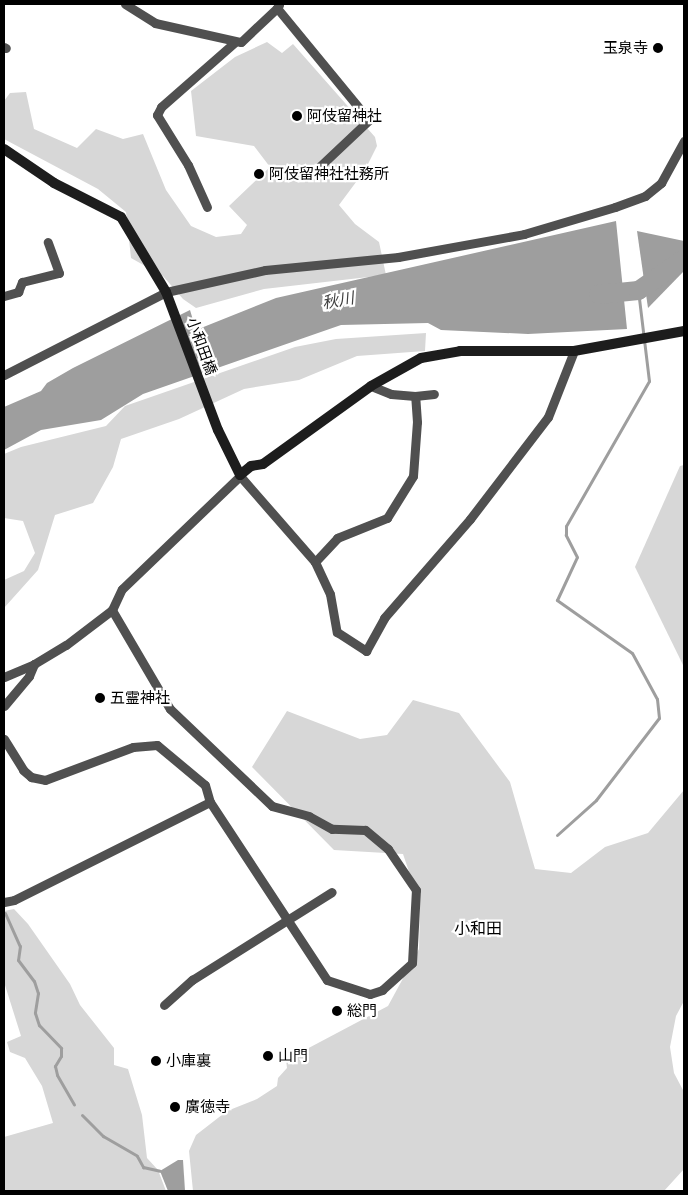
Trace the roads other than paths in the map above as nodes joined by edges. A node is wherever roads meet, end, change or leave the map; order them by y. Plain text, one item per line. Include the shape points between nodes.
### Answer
1 (125, 4) edge
2 (278, 6) edge
3 (235, 42) junction
4 (684, 141) edge
5 (4, 149) edge
6 (317, 169) dead end
7 (207, 206) dead end
8 (48, 242) dead end
9 (167, 295) junction
10 (4, 296) edge
11 (684, 331) edge
12 (574, 351) junction
13 (4, 375) edge
14 (371, 386) junction
15 (434, 394) dead end
16 (414, 396) junction
17 (315, 562) junction
18 (112, 610) junction
19 (34, 664) junction
20 (4, 676) edge
21 (4, 706) edge
22 (4, 739) edge
23 (210, 802) junction
24 (332, 892) dead end
25 (4, 902) edge
26 (286, 920) junction
27 (164, 1005) dead end

1 - 3 street via 155,23
2 - 3 street via 241,42
2 - 6 street via 372,118
3 - 7 street via 161,107 157,115 188,165
4 - 9 street via 661,183 652,191 578,220 524,234 398,257 266,270
5 - 9 street, 小和田橋 via 54,183 121,217
8 - 10 street via 59,273 22,282 18,292
9 - 13 street
9 - 14 street, 小和田橋 via 208,405 240,475 251,466 263,464
11 - 12 street
12 - 14 street via 439,354 406,364
12 - 17 street via 548,417 470,519 384,618 366,651 337,632 330,594
14 - 16 street via 391,394
15 - 16 street
16 - 17 street via 417,422 413,476 387,518 337,538
17 - 18 street via 240,476 122,589
18 - 19 street
18 - 26 street via 170,709 272,806 304,814 332,829 364,830 388,849 416,890 412,963 382,990 370,994 327,980
19 - 20 street
19 - 21 street via 29,676
22 - 23 street via 23,770 31,777 45,780 133,747 157,745 205,784
23 - 25 street via 14,900
23 - 26 street
24 - 26 street
26 - 27 street via 192,980

